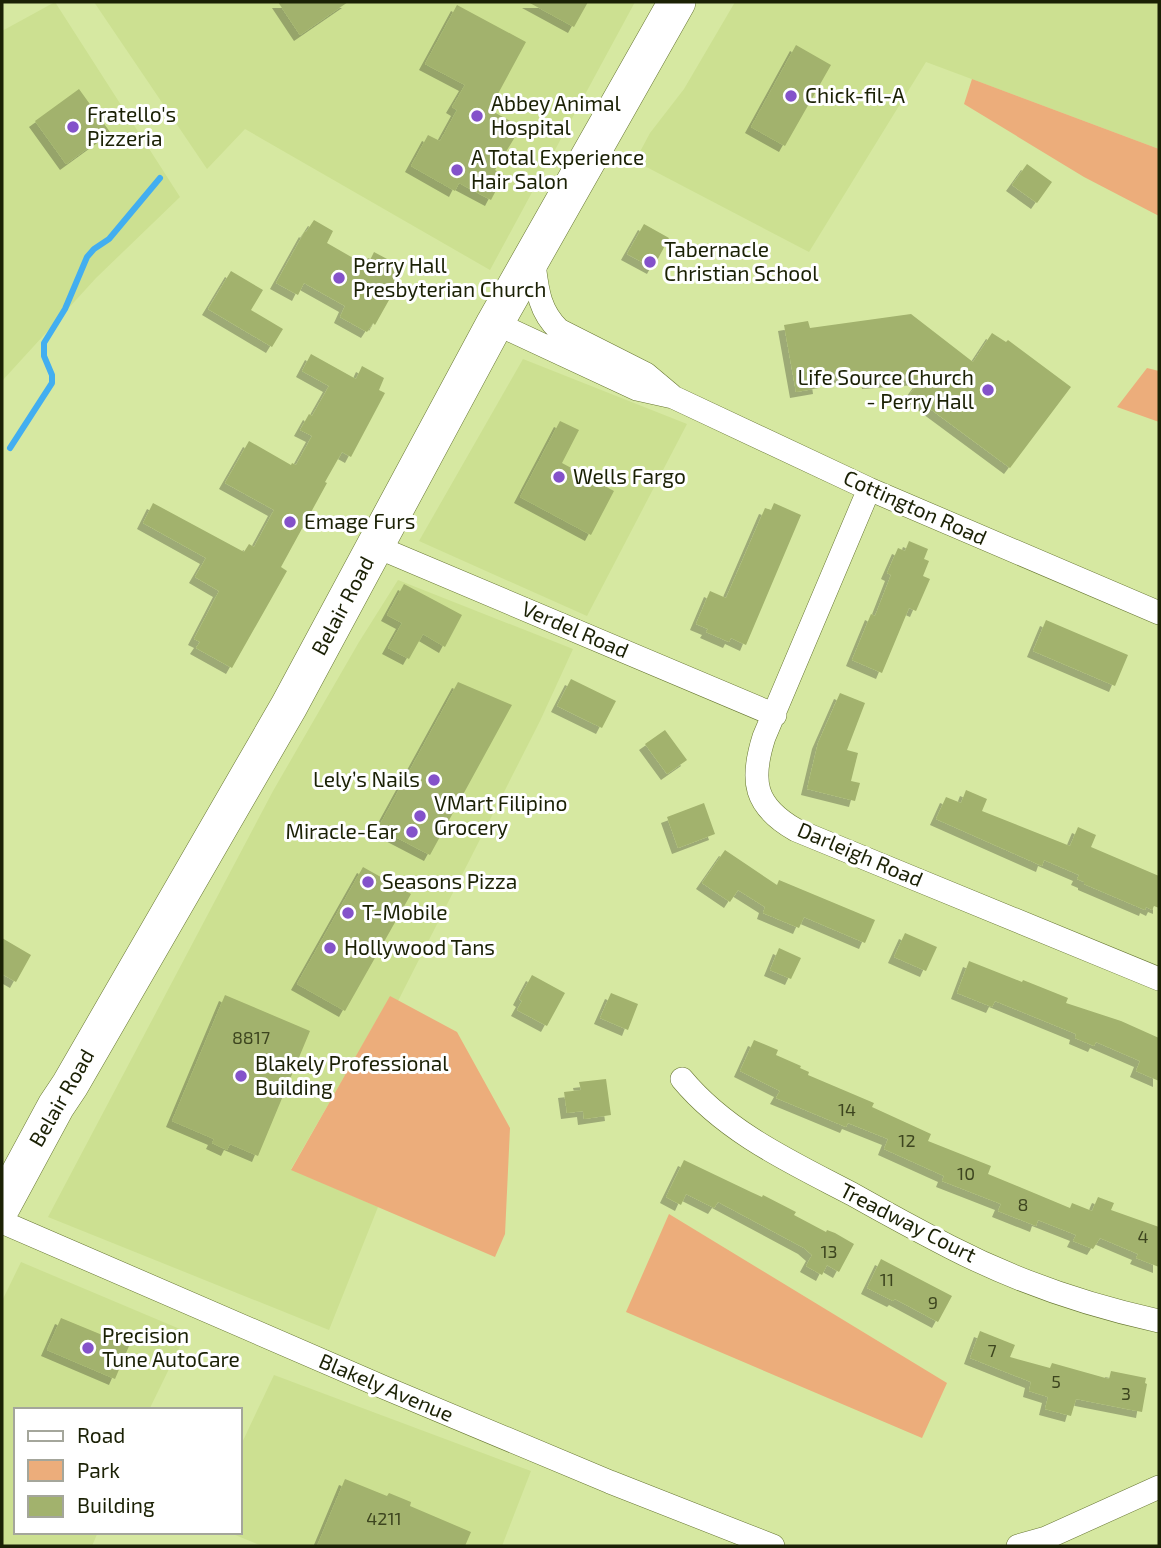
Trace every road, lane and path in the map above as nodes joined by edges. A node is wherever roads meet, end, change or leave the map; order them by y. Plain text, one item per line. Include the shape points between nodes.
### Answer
1 (677, 2) edge
2 (533, 256) junction
3 (495, 323) junction
4 (673, 397) junction
5 (869, 489) junction
6 (375, 546) junction
7 (1159, 613) edge
8 (775, 715) junction
9 (1159, 979) edge
10 (682, 1079) dead end
11 (2, 1206) edge
12 (2, 1222) edge
13 (1159, 1321) edge
14 (1159, 1487) edge
15 (1048, 1542) edge
16 (773, 1546) edge
17 (1018, 1546) edge

1 - 2 highway, Belair Road
2 - 3 highway, Belair Road
2 - 4 street, Cottington Road via 547,319 559,330 646,374
3 - 4 street, Cottington Road via 636,389
3 - 6 highway, Belair Road
4 - 5 street, Cottington Road
5 - 7 street, Cottington Road
5 - 8 street, Darleigh Road
6 - 8 street, Verdel Road
6 - 11 highway, Belair Road via 289,706
8 - 9 street, Darleigh Road via 757,759 756,780 763,801 776,818
10 - 13 street, Treadway Court via 697,1098 747,1138 951,1248 1063,1295
12 - 16 street, Blakely Avenue via 421,1403
14 - 15 street
15 - 17 street

